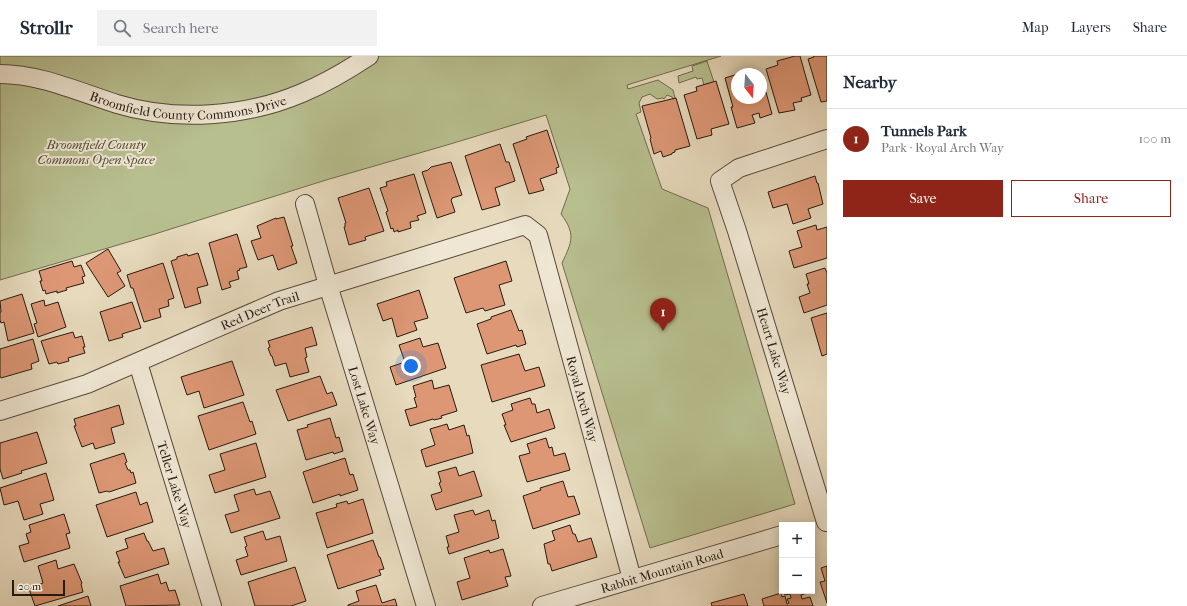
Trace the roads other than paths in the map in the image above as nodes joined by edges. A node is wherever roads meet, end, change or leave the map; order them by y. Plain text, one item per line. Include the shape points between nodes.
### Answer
1 (369, 56) edge
2 (0, 74) edge
3 (827, 139) edge
4 (305, 204) dead end
5 (525, 225) joint
6 (328, 285) junction
7 (138, 363) junction
8 (0, 411) edge
9 (822, 523) edge
10 (779, 536) edge
11 (632, 579) junction
12 (212, 606) edge
13 (426, 606) edge
14 (542, 606) edge

1 - 2 street, Broomfield County Commons Drive via 324,83 291,98 245,110 198,114 176,114 135,108 43,80
3 - 9 street, Heart Lake Way via 739,168 720,181 737,230
4 - 6 street, Lost Lake Way
5 - 6 street, Red Deer Trail
5 - 11 street, Royal Arch Way via 538,235
6 - 7 street, Red Deer Trail via 279,301
6 - 13 street, Lost Lake Way
7 - 8 street, Red Deer Trail via 88,384
7 - 12 street, Teller Lake Way
10 - 11 street, Rabbit Mountain Road
11 - 14 street, Rabbit Mountain Road

